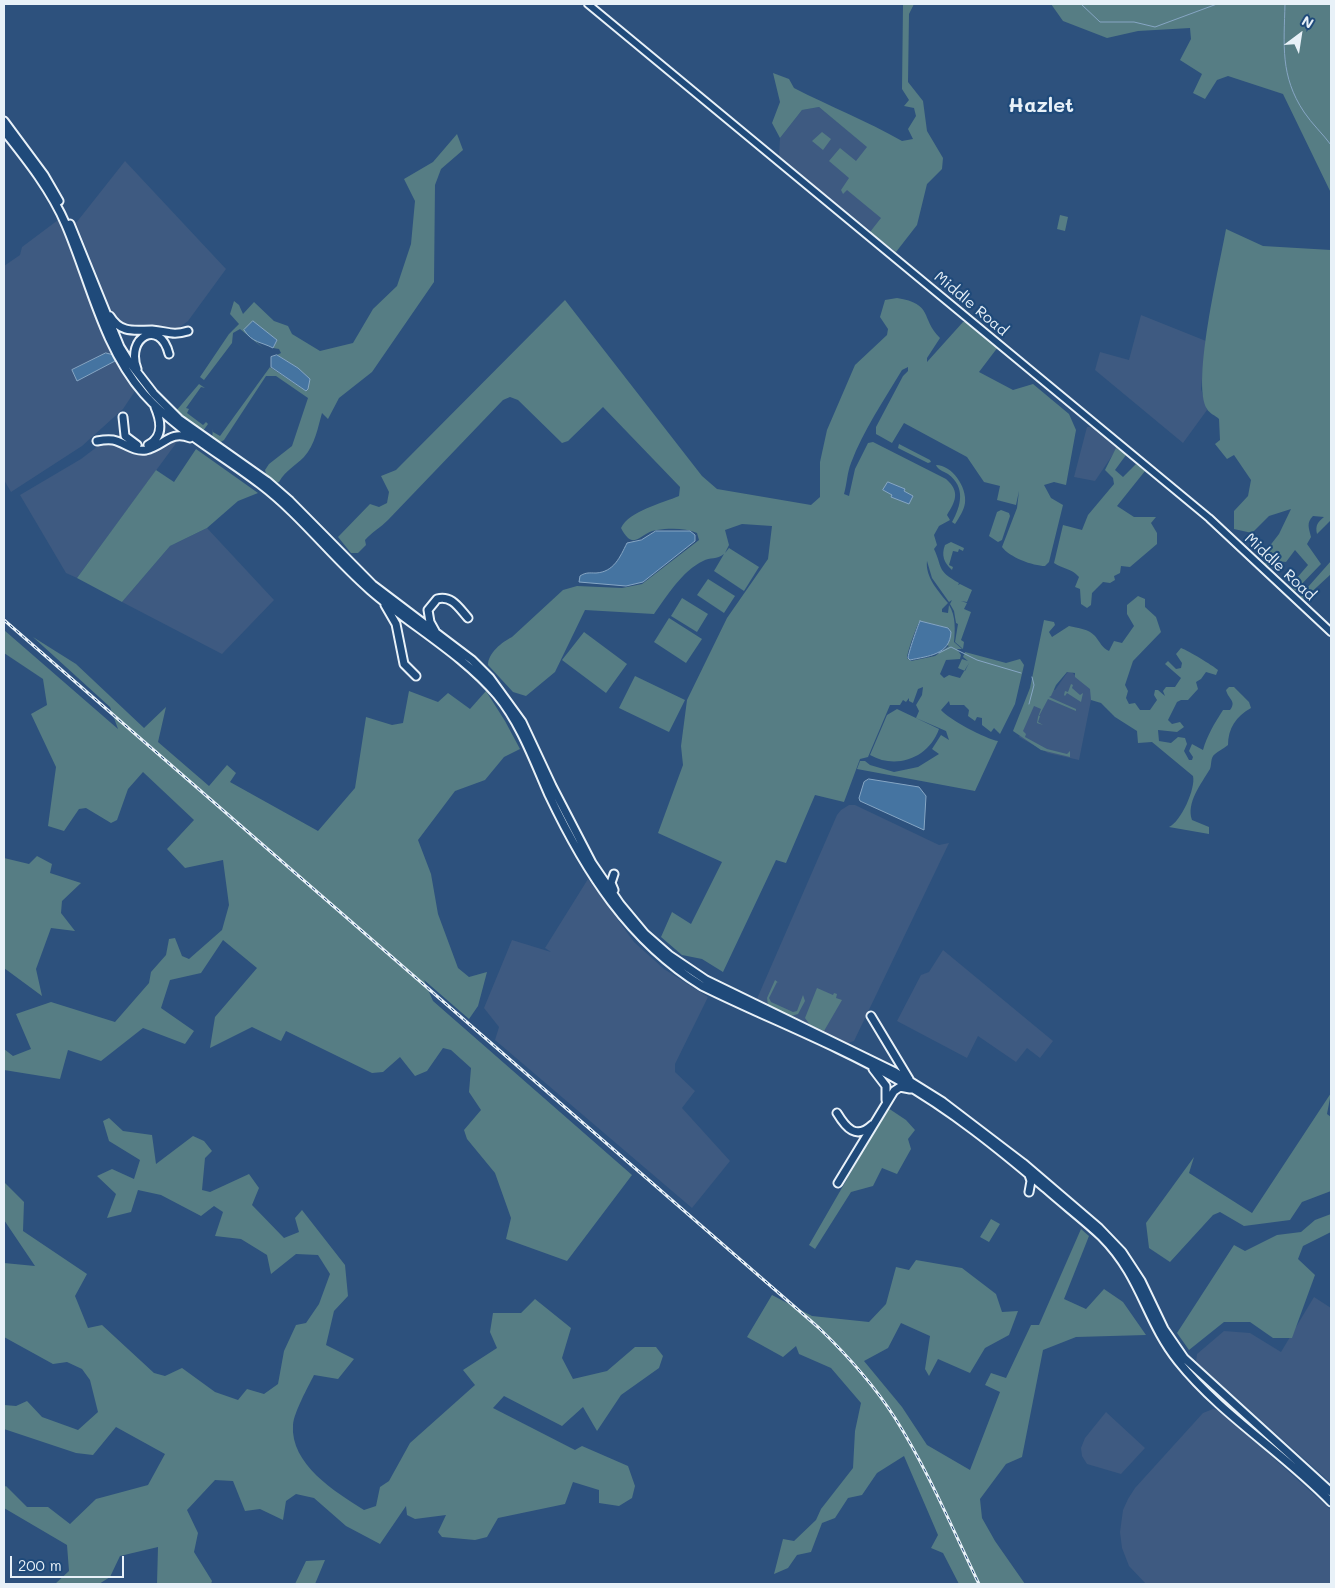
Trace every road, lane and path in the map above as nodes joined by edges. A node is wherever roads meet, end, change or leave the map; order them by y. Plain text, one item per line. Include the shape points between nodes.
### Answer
1 (588, 4) edge
2 (4, 121) edge
3 (4, 131) edge
4 (105, 308) junction
5 (188, 331) dead end
6 (170, 354) dead end
7 (139, 376) junction
8 (152, 402) junction
9 (123, 417) dead end
10 (97, 441) dead end
11 (197, 441) junction
12 (380, 599) junction
13 (468, 618) dead end
14 (1331, 632) edge
15 (440, 637) junction
16 (416, 676) dead end
17 (592, 863) junction
18 (620, 904) junction
19 (871, 1016) dead end
20 (866, 1026) dead end
21 (877, 1028) junction
22 (869, 1065) junction
23 (914, 1086) junction
24 (883, 1110) junction
25 (838, 1114) dead end
26 (877, 1119) junction
27 (1029, 1174) junction
28 (838, 1183) dead end
29 (1045, 1188) junction
30 (1331, 1492) edge
31 (1331, 1502) edge

1 - 14 main road, Middle Road via 1210,519
2 - 4 highway via 60,202
3 - 8 highway via 55,203 115,349
4 - 5 highway via 114,323 126,330 176,334
4 - 7 highway via 120,347
6 - 7 highway via 161,337 151,335 140,339 134,354
7 - 15 highway via 179,419 274,487 374,585
8 - 9 highway via 160,427 152,443 139,446 129,442 124,434
8 - 11 highway
10 - 11 highway via 113,440 142,450 176,435
11 - 12 highway via 276,498
12 - 16 highway via 396,624 404,664
12 - 22 highway via 467,666 497,695 518,727 574,845 599,884 661,958 702,986
13 - 15 highway via 451,600 441,598 434,601 428,614
15 - 17 highway via 472,660 516,710
17 - 18 highway
17 - 18 highway via 606,876 614,874 611,886
18 - 23 highway via 646,934 693,973 866,1057
19 - 21 highway
20 - 21 highway
21 - 23 highway
22 - 23 highway
22 - 24 highway via 886,1086
23 - 24 highway via 896,1089
23 - 27 highway
23 - 30 highway via 944,1103 1015,1157 1108,1236 1137,1275 1164,1329 1184,1358
24 - 26 highway
25 - 26 highway via 852,1132 864,1131
26 - 28 highway
27 - 29 highway
27 - 29 highway via 1029,1192
29 - 31 highway via 1098,1233 1121,1259 1162,1337 1186,1370

